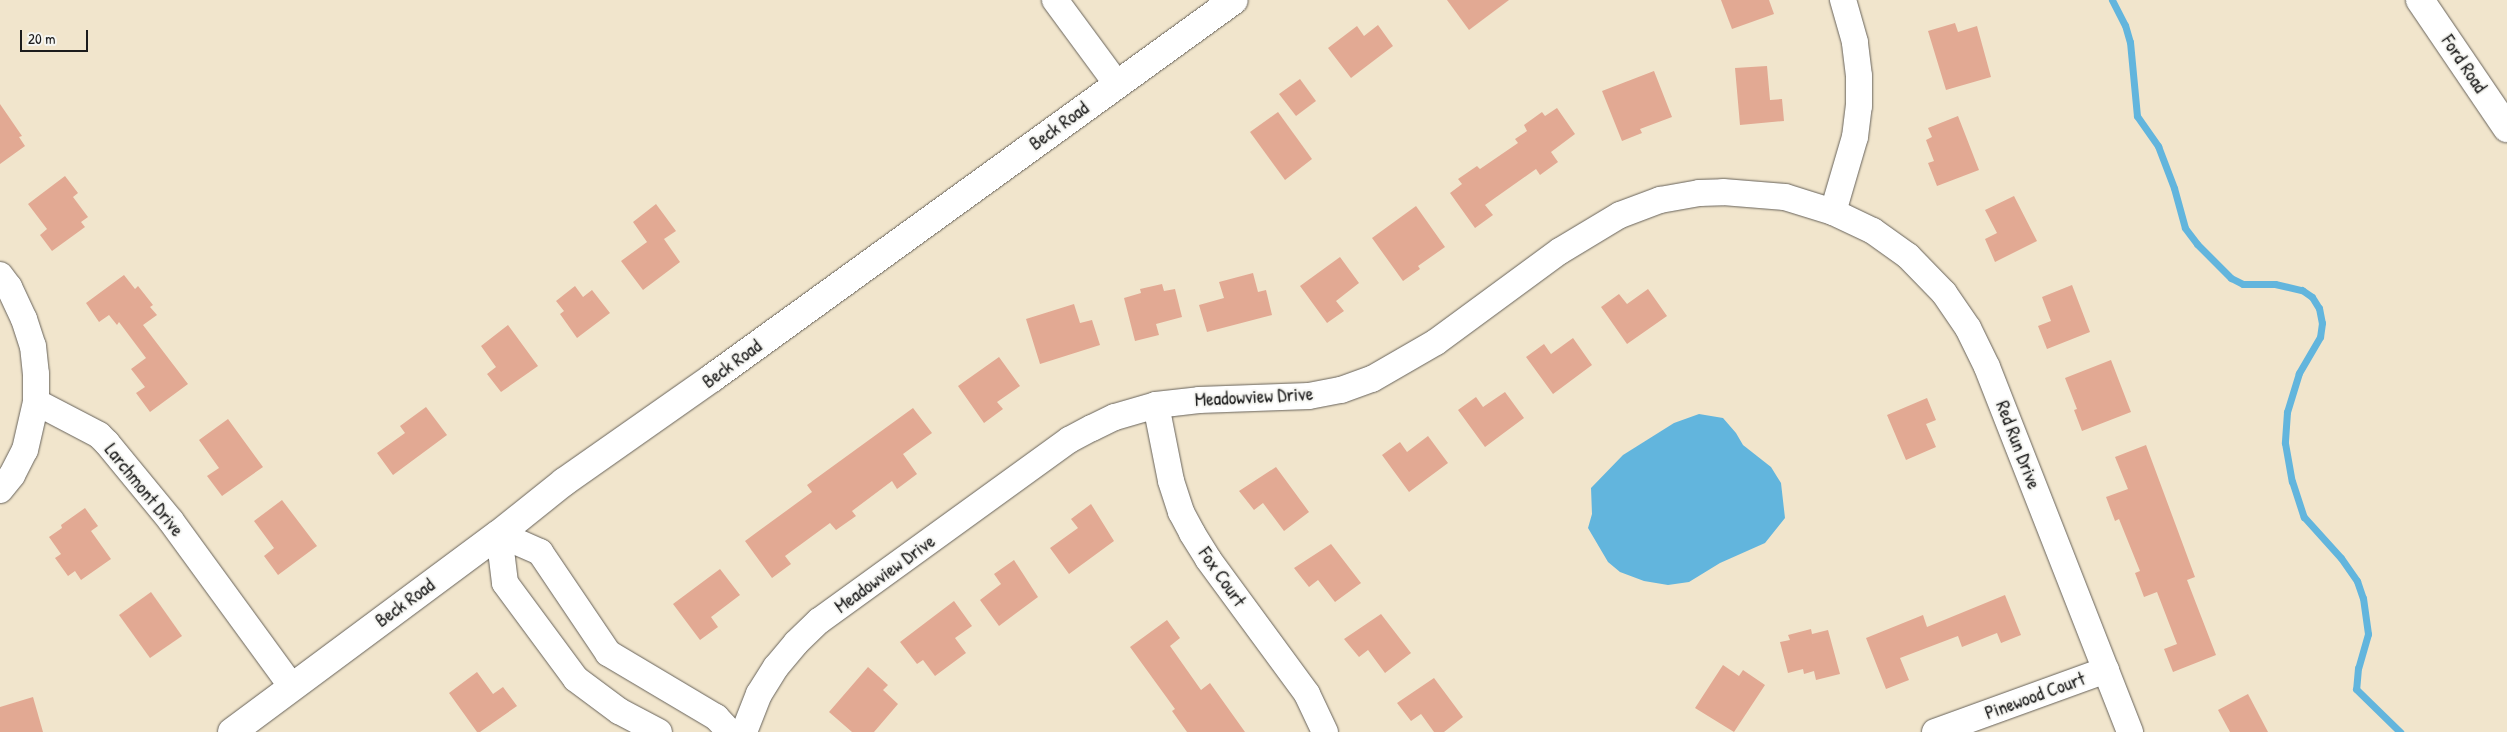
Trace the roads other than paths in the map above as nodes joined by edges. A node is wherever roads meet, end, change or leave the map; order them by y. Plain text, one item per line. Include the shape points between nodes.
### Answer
1 (1055, 0) edge
2 (1234, 0) edge
3 (1843, 0) edge
4 (2420, 0) edge
5 (1117, 84) junction
6 (2507, 128) edge
7 (1833, 212) junction
8 (0, 275) edge
9 (36, 402) junction
10 (1156, 405) junction
11 (0, 490) edge
12 (499, 534) junction
13 (608, 653) junction
14 (2106, 670) junction
15 (576, 679) junction
16 (292, 687) junction
17 (232, 732) edge
18 (659, 732) edge
19 (730, 732) edge
20 (744, 732) edge
21 (1325, 732) edge
22 (1935, 732) edge
23 (2130, 732) edge

1 - 5 street
2 - 5 main road, Beck Road
3 - 7 street via 1855,42 1860,76 1859,106 1855,137
4 - 6 main road, Ford Road
5 - 12 main road, Beck Road via 564,482
7 - 10 street, Meadowview Drive via 1785,197 1747,193 1699,193 1660,200 1620,215 1584,234 1436,342 1372,379 1341,390 1308,396 1198,400
7 - 14 street, Red Run Drive via 1873,231 1908,256 1944,293 1968,328 1987,366
8 - 9 street via 24,319 33,346
9 - 11 street via 25,450
9 - 16 street, Larchmont Drive via 99,435 107,443 171,522
10 - 20 street, Meadowview Drive via 1115,417 1069,440 819,621 776,667 759,694
10 - 21 street, Fox Court via 1171,482 1192,534 1307,694
12 - 13 street via 540,552
12 - 15 street via 505,583
12 - 16 main road, Beck Road
13 - 15 street
13 - 19 street via 716,717
14 - 22 street, Pinewood Court
14 - 23 street, Red Run Drive
15 - 18 street via 619,711
16 - 17 main road, Beck Road

